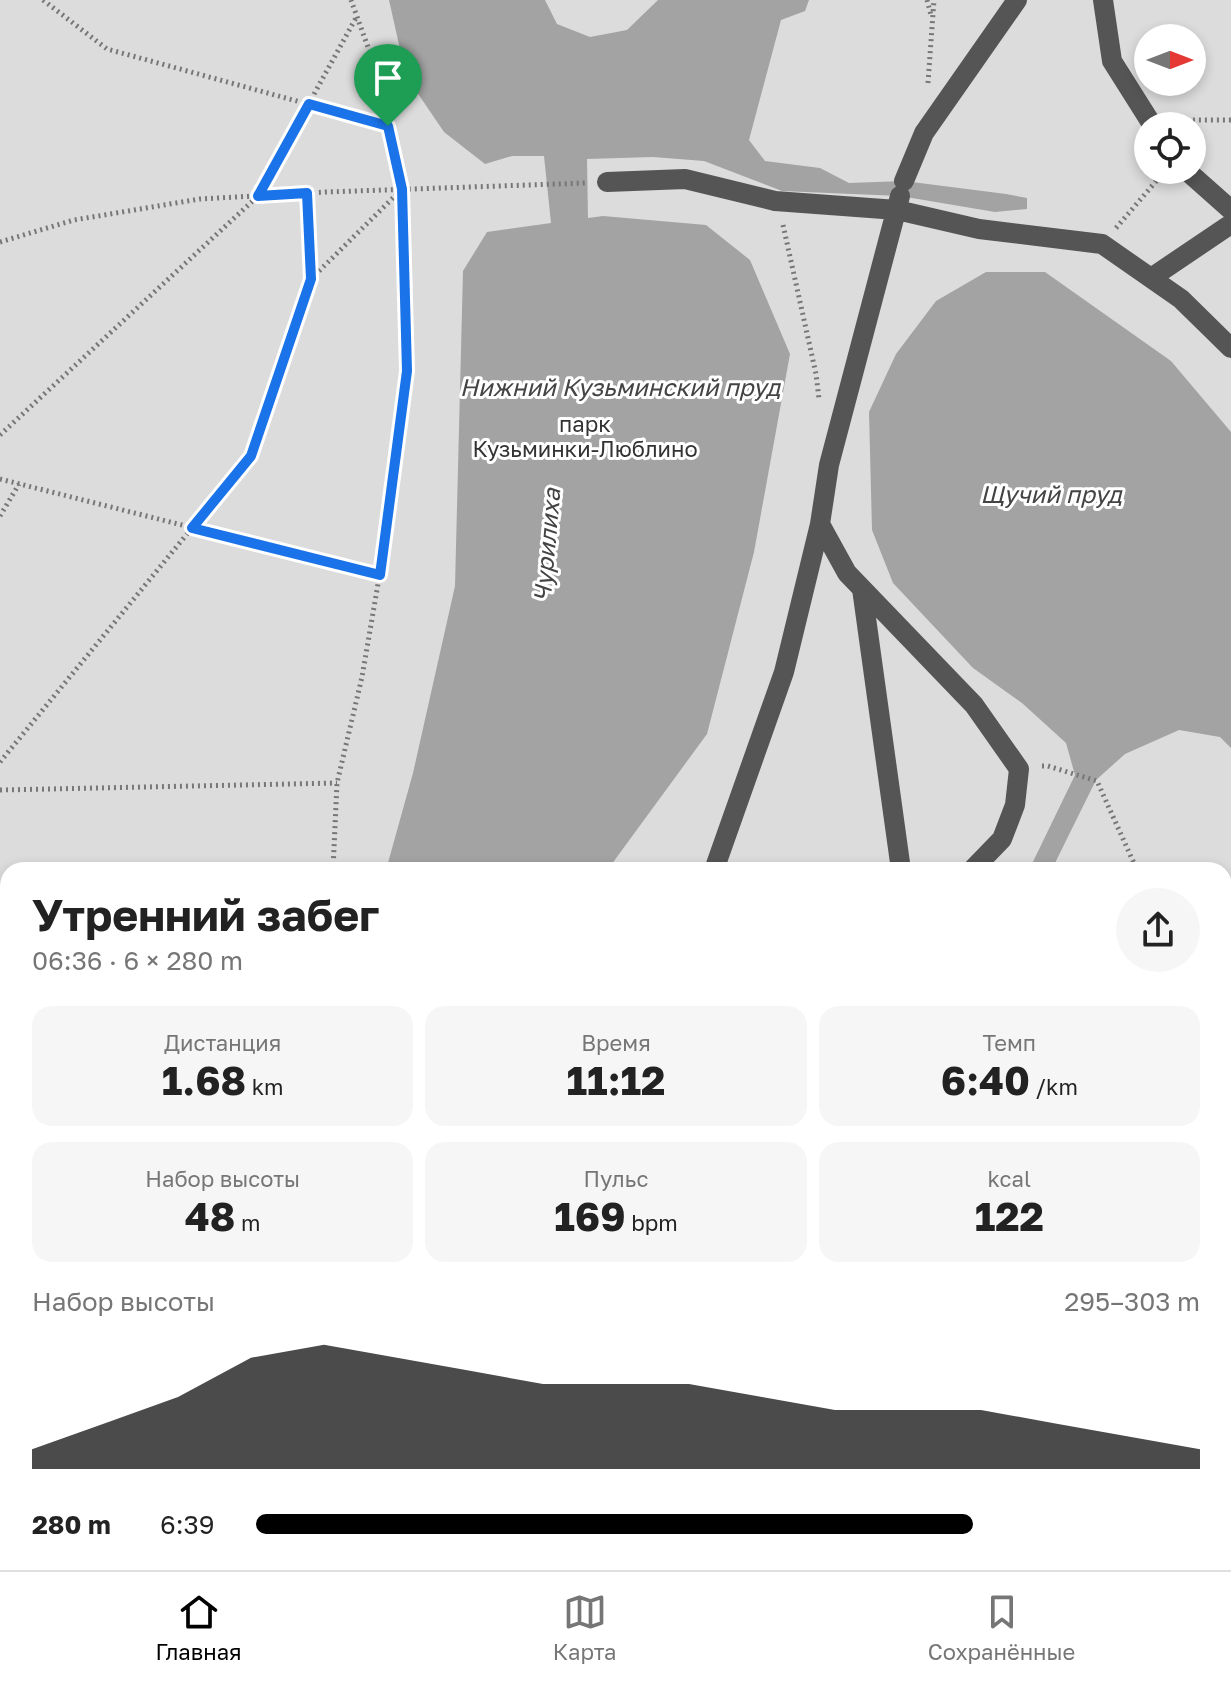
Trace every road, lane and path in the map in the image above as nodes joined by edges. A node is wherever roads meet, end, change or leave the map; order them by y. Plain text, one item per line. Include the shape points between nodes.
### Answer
1 (43, 0) edge
2 (351, 0) edge
3 (927, 0) edge
4 (934, 0) edge
5 (1017, 0) edge
6 (1103, 0) edge
7 (357, 16) junction
8 (933, 20) junction
9 (927, 91) dead end
10 (309, 104) junction
11 (1144, 112) edge
12 (1206, 120) edge
13 (1231, 120) edge
14 (388, 126) junction
15 (598, 182) joint
16 (1154, 184) edge
17 (1199, 184) edge
18 (402, 189) junction
19 (307, 193) junction
20 (258, 196) junction
21 (900, 196) junction
22 (775, 201) junction
23 (1230, 218) edge
24 (0, 242) edge
25 (1102, 244) junction
26 (1151, 278) junction
27 (311, 279) junction
28 (1231, 348) edge
29 (820, 404) dead end
30 (0, 435) edge
31 (0, 479) edge
32 (19, 484) junction
33 (0, 516) edge
34 (820, 524) junction
35 (192, 528) junction
36 (380, 575) junction
37 (862, 589) junction
38 (0, 762) edge
39 (1019, 769) junction
40 (337, 783) junction
41 (0, 790) edge
42 (333, 862) edge
43 (717, 862) edge
44 (900, 862) edge
45 (980, 862) edge
46 (1133, 862) edge

1 - 10 path via 107,49
2 - 7 path
3 - 8 path
4 - 8 path
5 - 21 lane via 924,133
6 - 11 lane via 1112,61
7 - 10 path
7 - 14 path via 378,75
8 - 9 path
10 - 14 path
10 - 20 path
12 - 13 path
14 - 18 path
15 - 18 path
15 - 22 lane via 685,179
16 - 25 path
17 - 23 lane
18 - 19 path
18 - 27 path
18 - 36 path via 407,371
19 - 20 path
19 - 27 path
20 - 24 path via 200,199 74,220
20 - 30 path
21 - 22 lane
21 - 25 lane via 979,229
21 - 34 lane via 829,465
22 - 29 path
23 - 26 lane
25 - 26 lane
26 - 28 lane
27 - 35 path via 251,456
31 - 32 path
32 - 33 path
32 - 35 path
34 - 37 lane
34 - 43 lane via 784,672
35 - 36 path
35 - 38 path
36 - 40 path
37 - 39 lane via 974,705
37 - 44 lane
39 - 45 lane via 1015,805 1002,839
39 - 46 path via 1048,766 1097,781
40 - 41 path
40 - 42 path

